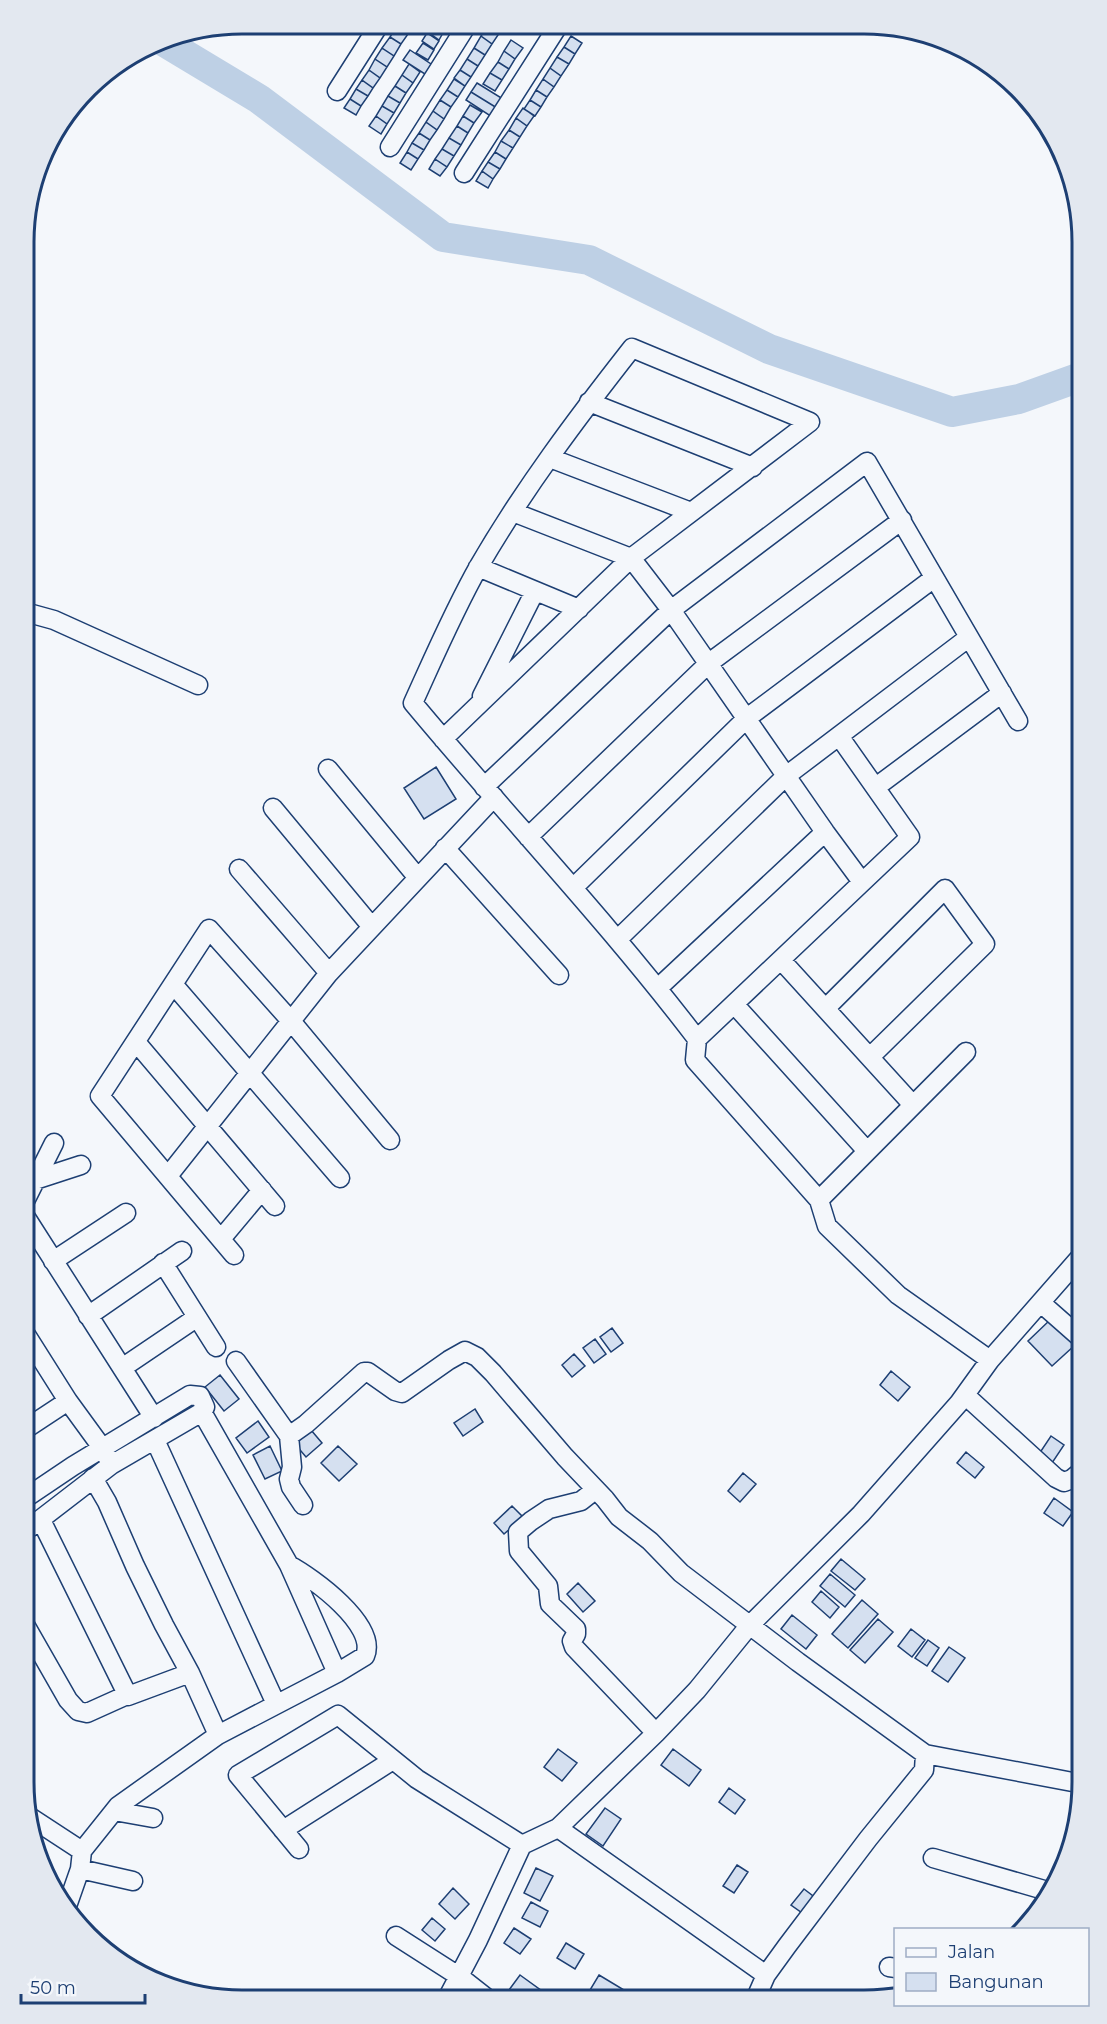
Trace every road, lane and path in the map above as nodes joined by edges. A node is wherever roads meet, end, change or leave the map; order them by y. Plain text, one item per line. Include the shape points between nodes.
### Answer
1 (553, 34) edge
2 (373, 35) edge
3 (460, 35) edge
4 (337, 91) dead end
5 (390, 147) dead end
6 (464, 173) dead end
7 (590, 402) junction
8 (550, 458) junction
9 (753, 467) junction
10 (513, 512) junction
11 (691, 512) junction
12 (902, 520) junction
13 (631, 558) junction
14 (478, 567) junction
15 (934, 578) junction
16 (535, 591) junction
17 (579, 609) junction
18 (671, 610) junction
19 (34, 614) edge
20 (969, 638) junction
21 (709, 663) junction
22 (198, 685) dead end
23 (1002, 693) junction
24 (475, 710) junction
25 (747, 718) junction
26 (1018, 721) dead end
27 (839, 736) junction
28 (443, 739) junction
29 (328, 769) dead end
30 (786, 776) junction
31 (876, 787) junction
32 (489, 792) junction
33 (273, 807) dead end
34 (825, 832) junction
35 (528, 837) junction
36 (445, 848) junction
37 (239, 868) dead end
38 (418, 878) junction
39 (862, 882) junction
40 (573, 888) junction
41 (372, 927) junction
42 (618, 939) junction
43 (781, 960) junction
44 (329, 973) junction
45 (559, 975) dead end
46 (173, 984) junction
47 (658, 988) junction
48 (734, 1004) junction
49 (826, 1008) junction
50 (291, 1021) junction
51 (697, 1039) junction
52 (135, 1042) junction
53 (966, 1052) dead end
54 (870, 1057) junction
55 (249, 1073) junction
56 (913, 1105) junction
57 (207, 1126) junction
58 (390, 1140) dead end
59 (54, 1143) dead end
60 (867, 1151) junction
61 (81, 1165) dead end
62 (168, 1176) junction
63 (339, 1178) dead end
64 (35, 1180) joint
65 (262, 1190) junction
66 (819, 1200) junction
67 (275, 1206) dead end
68 (126, 1214) dead end
69 (34, 1230) edge
70 (221, 1239) junction
71 (182, 1251) dead end
72 (234, 1255) dead end
73 (53, 1261) junction
74 (162, 1263) junction
75 (1072, 1265) edge
76 (1041, 1303) junction
77 (88, 1316) junction
78 (196, 1318) junction
79 (1072, 1330) edge
80 (216, 1347) dead end
81 (34, 1352) edge
82 (990, 1360) junction
83 (236, 1361) dead end
84 (122, 1368) junction
85 (965, 1395) junction
86 (68, 1401) junction
87 (202, 1412) junction
88 (154, 1418) junction
89 (34, 1423) edge
90 (289, 1436) junction
91 (155, 1440) junction
92 (107, 1457) junction
93 (93, 1478) junction
94 (1072, 1479) edge
95 (595, 1490) junction
96 (34, 1492) edge
97 (303, 1505) dead end
98 (41, 1520) junction
99 (34, 1525) edge
100 (289, 1565) junction
101 (749, 1626) junction
102 (34, 1640) edge
103 (190, 1673) junction
104 (337, 1673) junction
105 (127, 1695) junction
106 (276, 1704) junction
107 (656, 1732) junction
108 (219, 1735) junction
109 (925, 1754) junction
110 (393, 1760) junction
111 (1072, 1782) edge
112 (114, 1811) junction
113 (153, 1818) dead end
114 (38, 1822) edge
115 (558, 1828) junction
116 (283, 1830) junction
117 (522, 1845) junction
118 (298, 1849) dead end
119 (82, 1851) junction
120 (933, 1858) dead end
121 (80, 1869) junction
122 (133, 1881) dead end
123 (1042, 1889) edge
124 (70, 1898) edge
125 (396, 1936) dead end
126 (766, 1975) junction
127 (460, 1977) junction
128 (452, 1990) edge
129 (477, 1990) edge
130 (759, 1990) edge

1 - 6 street
2 - 4 street
3 - 5 street
7 - 8 street
7 - 9 street
7 - 9 street via 632,348 810,422
8 - 10 street
8 - 11 street
9 - 11 street
10 - 13 street
10 - 14 street
11 - 13 street
12 - 15 street
12 - 18 street via 867,462
12 - 21 street
13 - 17 street
13 - 18 street
14 - 16 street
14 - 28 street via 413,703
15 - 20 street
15 - 25 street
16 - 17 street
16 - 24 street
17 - 24 street
18 - 21 street
18 - 32 street
19 - 22 street
20 - 23 street
20 - 27 street
21 - 25 street
21 - 35 street
23 - 26 street
23 - 31 street
24 - 28 street
25 - 30 street
25 - 40 street
27 - 30 street
27 - 31 street
28 - 32 street
29 - 38 street
30 - 34 street
30 - 42 street
31 - 39 street via 910,837
32 - 35 street
32 - 36 street
33 - 41 street
34 - 39 street
34 - 47 street
35 - 40 street
36 - 38 street
36 - 45 street
37 - 44 street
38 - 41 street
39 - 43 street
40 - 42 street
41 - 44 street
42 - 47 street
43 - 48 street
43 - 49 street
44 - 50 street
46 - 50 street via 209,929
46 - 52 street
46 - 55 street
47 - 51 street
48 - 51 street
48 - 60 street
49 - 54 street
49 - 54 street via 945,889 985,944
50 - 55 street
50 - 58 street
51 - 66 street via 695,1060
52 - 57 street
52 - 62 street via 100,1096
53 - 56 street
54 - 56 street
55 - 57 street
55 - 63 street
56 - 60 street
57 - 62 street
57 - 65 street
59 - 64 street
60 - 66 street
61 - 64 street
62 - 70 street
65 - 67 street
65 - 70 street
66 - 82 street via 827,1226 898,1295
68 - 73 street
69 - 73 street
70 - 72 street
71 - 74 street
73 - 77 street
74 - 77 street
74 - 78 street
75 - 76 street
76 - 79 street
76 - 82 street
77 - 84 street
78 - 80 street
78 - 84 street
81 - 86 street
82 - 85 street
83 - 90 street
84 - 88 street
85 - 94 street via 1056,1478 1064,1482
85 - 101 street via 861,1514
86 - 89 street
86 - 92 street
87 - 88 street via 203,1400 190,1395
87 - 91 street
87 - 100 street
88 - 92 street
90 - 95 street via 364,1372 402,1393 465,1351 493,1373
90 - 97 street via 289,1479
91 - 92 street
91 - 106 street
92 - 93 street
92 - 96 street via 73,1466
93 - 98 street
93 - 103 street
95 - 101 street via 681,1573
95 - 107 street via 581,1501 549,1509 531,1521 518,1532 519,1551 548,1586 550,1604 576,1629 574,1647
98 - 99 street
98 - 105 street
100 - 104 street
100 - 104 street via 322,1585 366,1637 365,1657
101 - 107 street via 697,1690
101 - 109 street
102 - 105 street via 78,1711 87,1713
103 - 105 street
103 - 108 street
104 - 106 street
106 - 108 street
107 - 115 street
108 - 112 street
109 - 111 street
109 - 126 street via 924,1770
110 - 116 street
110 - 116 street via 338,1715 238,1775
110 - 117 street
112 - 113 street
112 - 119 street
114 - 119 street
115 - 117 street
115 - 126 street
116 - 118 street
117 - 127 street
119 - 121 street
120 - 123 street
121 - 122 street
121 - 124 street
125 - 127 street
126 - 130 street
127 - 128 street
127 - 129 street

